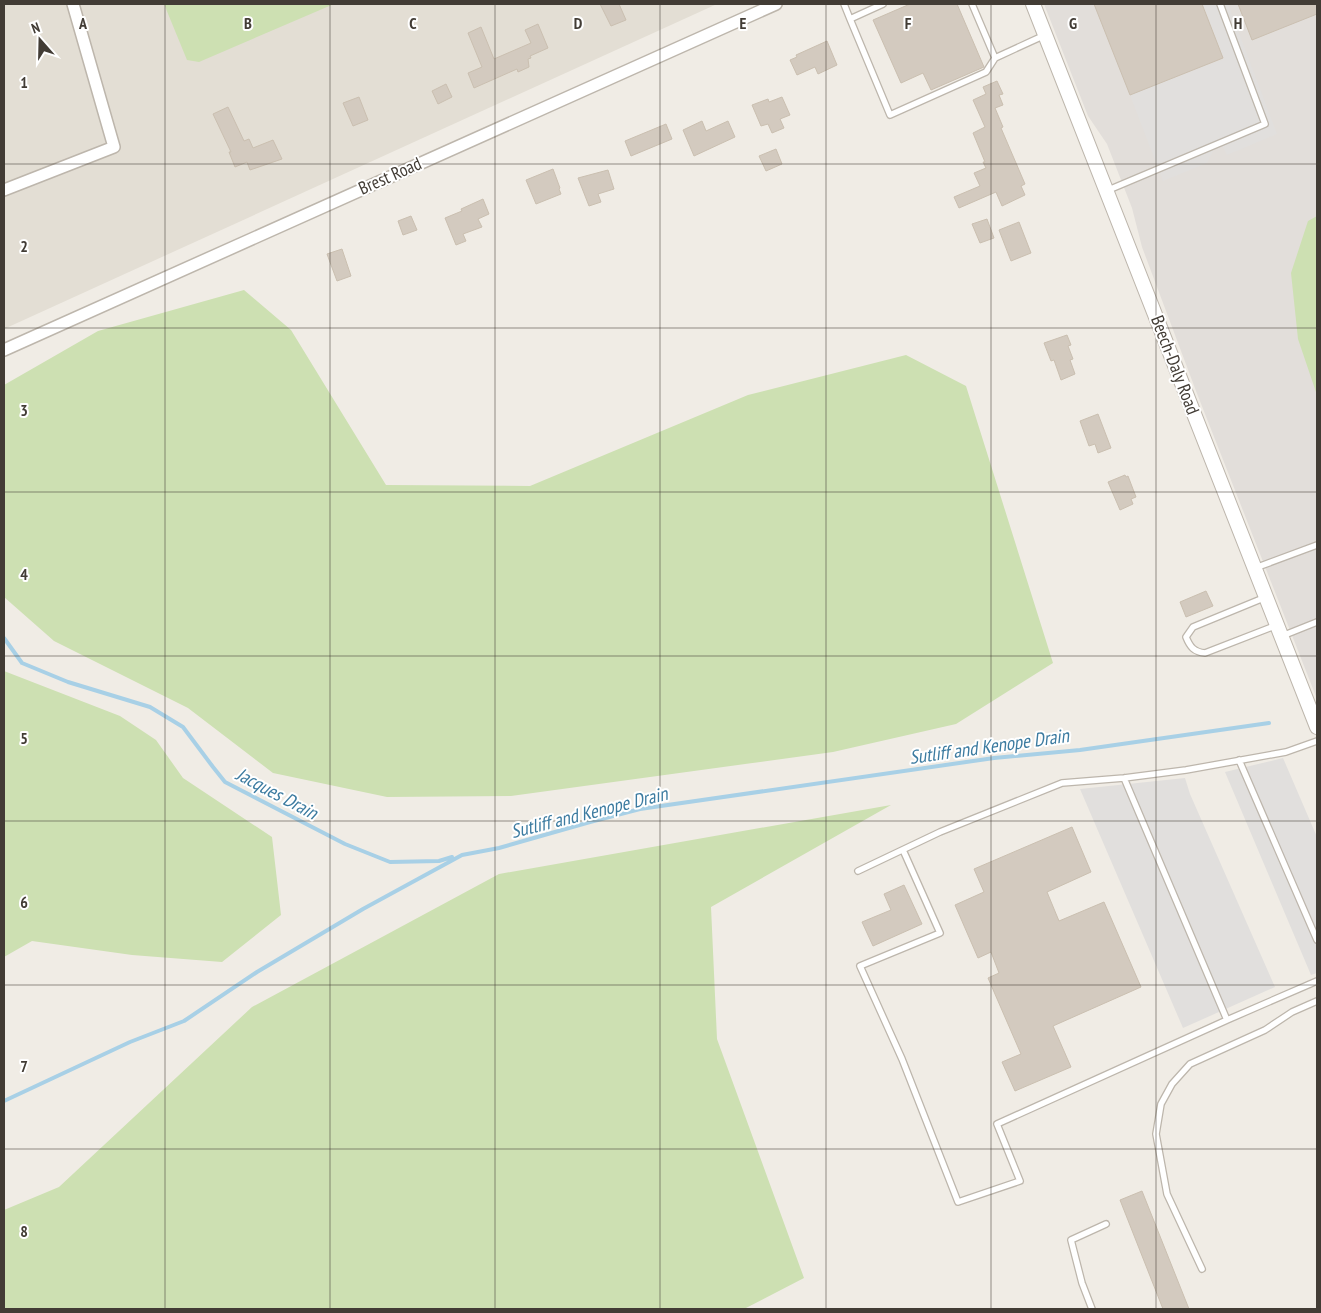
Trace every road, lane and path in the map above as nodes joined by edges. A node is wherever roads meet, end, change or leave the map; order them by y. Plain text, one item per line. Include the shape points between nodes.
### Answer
1 (73, 4) edge
2 (776, 4) edge
3 (844, 4) edge
4 (883, 4) edge
5 (972, 4) edge
6 (1033, 4) edge
7 (1220, 4) edge
8 (850, 19) junction
9 (1045, 35) junction
10 (995, 58) junction
11 (4, 190) edge
12 (1106, 191) junction
13 (4, 350) edge
14 (1317, 545) edge
15 (1255, 568) junction
16 (1266, 598) junction
17 (1317, 622) edge
18 (1279, 631) junction
19 (1317, 727) edge
20 (1317, 741) edge
21 (1239, 760) junction
22 (1124, 778) junction
23 (903, 850) junction
24 (858, 872) dead end
25 (1317, 940) edge
26 (1317, 981) edge
27 (1317, 1001) edge
28 (1227, 1020) junction
29 (1106, 1224) dead end
30 (1202, 1269) dead end
31 (1092, 1309) edge

1 - 11 street via 114,147
2 - 13 street, Brest Road
3 - 8 lane
4 - 8 lane
5 - 10 lane
6 - 9 street, Beech-Daly Road
7 - 12 lane via 1265,124
8 - 10 lane via 890,115 986,72
9 - 10 lane
9 - 12 street, Beech-Daly Road
12 - 15 street, Beech-Daly Road
14 - 15 lane
15 - 16 street, Beech-Daly Road
16 - 18 street, Beech-Daly Road
16 - 18 lane via 1193,627 1186,637 1189,646 1204,652
17 - 18 lane
18 - 19 street, Beech-Daly Road
20 - 21 lane via 1286,752
21 - 22 lane
21 - 25 lane
22 - 23 lane via 1062,783
22 - 28 lane
23 - 24 lane
23 - 28 lane via 940,933 860,966 902,1059 958,1202 1020,1181 997,1124
26 - 28 lane
27 - 30 lane via 1292,1012 1265,1030 1190,1064 1172,1084 1161,1104 1156,1134 1167,1194
29 - 31 lane via 1071,1240

